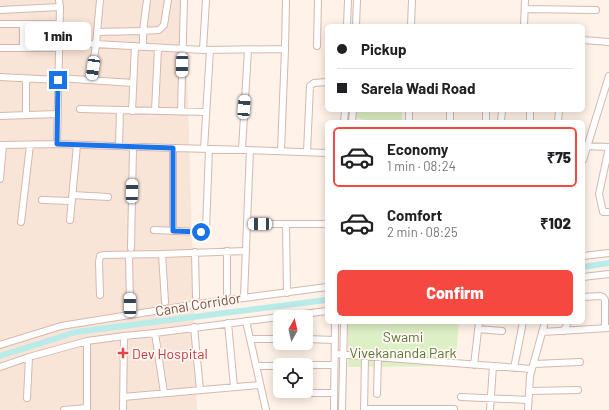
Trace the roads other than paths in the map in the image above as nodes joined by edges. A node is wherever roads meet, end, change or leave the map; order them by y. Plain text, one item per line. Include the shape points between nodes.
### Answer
1 (59, 0) edge
2 (100, 0) edge
3 (147, 0) edge
4 (168, 0) edge
5 (184, 0) edge
6 (206, 0) edge
7 (286, 0) edge
8 (318, 0) edge
9 (348, 0) edge
10 (357, 0) edge
11 (412, 0) edge
12 (525, 0) edge
13 (60, 7) junction
14 (525, 9) junction
15 (0, 10) edge
16 (596, 10) dead end
17 (0, 24) edge
18 (23, 24) junction
19 (60, 24) junction
20 (348, 24) edge
21 (356, 24) edge
22 (411, 24) edge
23 (524, 24) edge
24 (143, 31) junction
25 (97, 32) junction
26 (585, 40) edge
27 (609, 42) edge
28 (96, 44) junction
29 (59, 45) junction
30 (135, 46) junction
31 (317, 46) dead end
32 (23, 47) junction
33 (143, 47) junction
34 (0, 48) edge
35 (158, 48) junction
36 (183, 49) junction
37 (285, 49) junction
38 (203, 50) junction
39 (210, 50) junction
40 (248, 50) junction
41 (609, 76) edge
42 (0, 78) edge
43 (26, 79) junction
44 (58, 79) junction
45 (92, 80) junction
46 (325, 82) edge
47 (133, 83) junction
48 (80, 109) dead end
49 (120, 110) junction
50 (132, 111) junction
51 (155, 111) junction
52 (181, 112) junction
53 (206, 112) junction
54 (57, 114) junction
55 (26, 115) junction
56 (0, 116) edge
57 (57, 144) junction
58 (2, 145) edge
59 (30, 145) junction
60 (77, 145) junction
61 (118, 146) junction
62 (585, 146) edge
63 (133, 147) junction
64 (609, 147) edge
65 (173, 148) junction
66 (207, 149) junction
67 (242, 149) junction
68 (250, 150) junction
69 (281, 151) junction
70 (307, 152) junction
71 (325, 153) edge
72 (606, 174) edge
73 (0, 179) edge
74 (108, 197) dead end
75 (72, 198) junction
76 (42, 200) dead end
77 (609, 212) edge
78 (70, 220) dead end
79 (21, 222) dead end
80 (247, 224) junction
81 (286, 224) junction
82 (325, 224) edge
83 (154, 230) dead end
84 (173, 231) junction
85 (132, 248) dead end
86 (227, 251) junction
87 (246, 251) junction
88 (195, 252) junction
89 (609, 253) edge
90 (162, 254) junction
91 (129, 255) junction
92 (585, 256) edge
93 (609, 274) edge
94 (585, 277) edge
95 (325, 287) edge
96 (227, 293) dead end
97 (287, 293) junction
98 (100, 295) dead end
99 (196, 297) dead end
100 (244, 297) junction
101 (585, 297) edge
102 (165, 302) dead end
103 (130, 305) dead end
104 (325, 311) edge
105 (246, 321) junction
106 (228, 323) junction
107 (335, 324) edge
108 (344, 324) edge
109 (479, 324) edge
110 (523, 324) edge
111 (544, 324) edge
112 (567, 324) edge
113 (194, 327) junction
114 (607, 328) edge
115 (478, 329) junction
116 (502, 331) dead end
117 (564, 331) junction
118 (542, 332) junction
119 (155, 333) junction
120 (124, 336) junction
121 (250, 339) junction
122 (273, 339) edge
123 (313, 339) edge
124 (335, 340) junction
125 (87, 341) junction
126 (0, 345) edge
127 (335, 354) junction
128 (344, 354) junction
129 (365, 356) junction
130 (29, 357) junction
131 (378, 357) junction
132 (580, 362) dead end
133 (313, 365) edge
134 (334, 365) junction
135 (474, 365) junction
136 (256, 366) junction
137 (273, 366) edge
138 (493, 366) junction
139 (533, 367) junction
140 (0, 368) edge
141 (514, 368) junction
142 (260, 385) junction
143 (234, 387) junction
144 (200, 390) junction
145 (578, 390) dead end
146 (529, 391) junction
147 (164, 393) junction
148 (313, 393) edge
149 (334, 393) junction
150 (377, 394) dead end
151 (123, 397) junction
152 (460, 397) dead end
153 (27, 398) dead end
154 (491, 399) junction
155 (528, 400) junction
156 (87, 409) edge
157 (364, 409) edge
158 (454, 409) edge
159 (64, 410) edge
160 (123, 410) edge
161 (266, 410) edge
162 (334, 410) edge
163 (342, 410) edge
164 (421, 410) edge
165 (490, 410) edge
166 (528, 410) edge

1 - 13 street
2 - 25 street
3 - 24 street
4 - 24 street via 164,25 159,30
5 - 36 street
6 - 38 street
7 - 37 street
8 - 31 street
9 - 20 street
10 - 21 street
11 - 22 street
12 - 14 street
13 - 15 street
13 - 19 street
14 - 16 street
14 - 23 street
17 - 18 street
18 - 19 street
18 - 32 street
19 - 29 street
24 - 25 street
24 - 33 street
25 - 28 street
26 - 27 street
28 - 29 street
28 - 30 street
28 - 45 street
29 - 32 street
29 - 44 street
30 - 33 street
30 - 47 street
32 - 34 street
33 - 35 street
35 - 36 street
35 - 51 street
36 - 38 street
36 - 52 street
37 - 40 street
37 - 69 street
38 - 39 street
39 - 40 street
39 - 53 street
40 - 67 street
41 - 62 street
42 - 43 street
43 - 44 street
43 - 55 street
44 - 45 street
44 - 54 street
45 - 47 street
46 - 70 street via 310,86
47 - 50 street
48 - 49 street
49 - 50 street
49 - 61 street
50 - 51 street
51 - 52 street
52 - 53 street
53 - 66 street
54 - 55 street
54 - 57 street
55 - 56 street
57 - 59 street
57 - 60 street
58 - 59 street
58 - 73 street
59 - 79 street
60 - 61 street
60 - 75 street
61 - 63 street
62 - 64 street
63 - 65 street
63 - 85 street
64 - 72 street
65 - 66 street
65 - 84 street
66 - 67 street
66 - 84 street via 206,228 201,232
67 - 68 street
68 - 69 street
68 - 80 street
69 - 70 street
70 - 71 street
72 - 77 street via 599,194 603,212
74 - 75 street
75 - 76 street
75 - 78 street
80 - 81 street
80 - 87 street
81 - 82 street
81 - 97 street
83 - 84 street
86 - 87 street
86 - 88 street
86 - 96 street
87 - 100 street
88 - 90 street
88 - 99 street
89 - 92 street
90 - 91 street
90 - 102 street
91 - 98 street via 100,256
91 - 103 street
93 - 94 street
95 - 97 street, Canal Corridor
97 - 100 street, Canal Corridor
100 - 126 street, Canal Corridor via 61,326
101 - 114 street via 603,297
104 - 105 street
105 - 106 street
105 - 121 street
106 - 113 street
106 - 143 street
107 - 124 street
108 - 128 street
109 - 115 street
110 - 141 street
111 - 118 street
112 - 117 street
113 - 119 street
113 - 144 street
114 - 117 street
115 - 116 street
115 - 135 street
117 - 118 street
118 - 139 street
119 - 120 street
119 - 147 street
120 - 125 street
120 - 151 street
121 - 122 street
121 - 136 street
123 - 124 street
124 - 127 street
125 - 130 street
125 - 156 street
127 - 128 street
127 - 134 street
128 - 129 street
128 - 163 street
129 - 131 street
129 - 157 street
130 - 140 street
130 - 153 street
131 - 135 street
131 - 150 street
132 - 139 street
133 - 134 street
134 - 149 street
135 - 138 street
136 - 137 street
136 - 142 street
138 - 141 street
138 - 154 street
139 - 141 street
139 - 146 street
142 - 143 street
142 - 161 street
143 - 144 street
144 - 147 street
145 - 146 street
146 - 155 street
147 - 151 street
148 - 149 street
149 - 162 street
151 - 160 street
152 - 154 street
154 - 155 street
154 - 165 street
155 - 166 street
156 - 159 street
157 - 164 street
158 - 164 street

